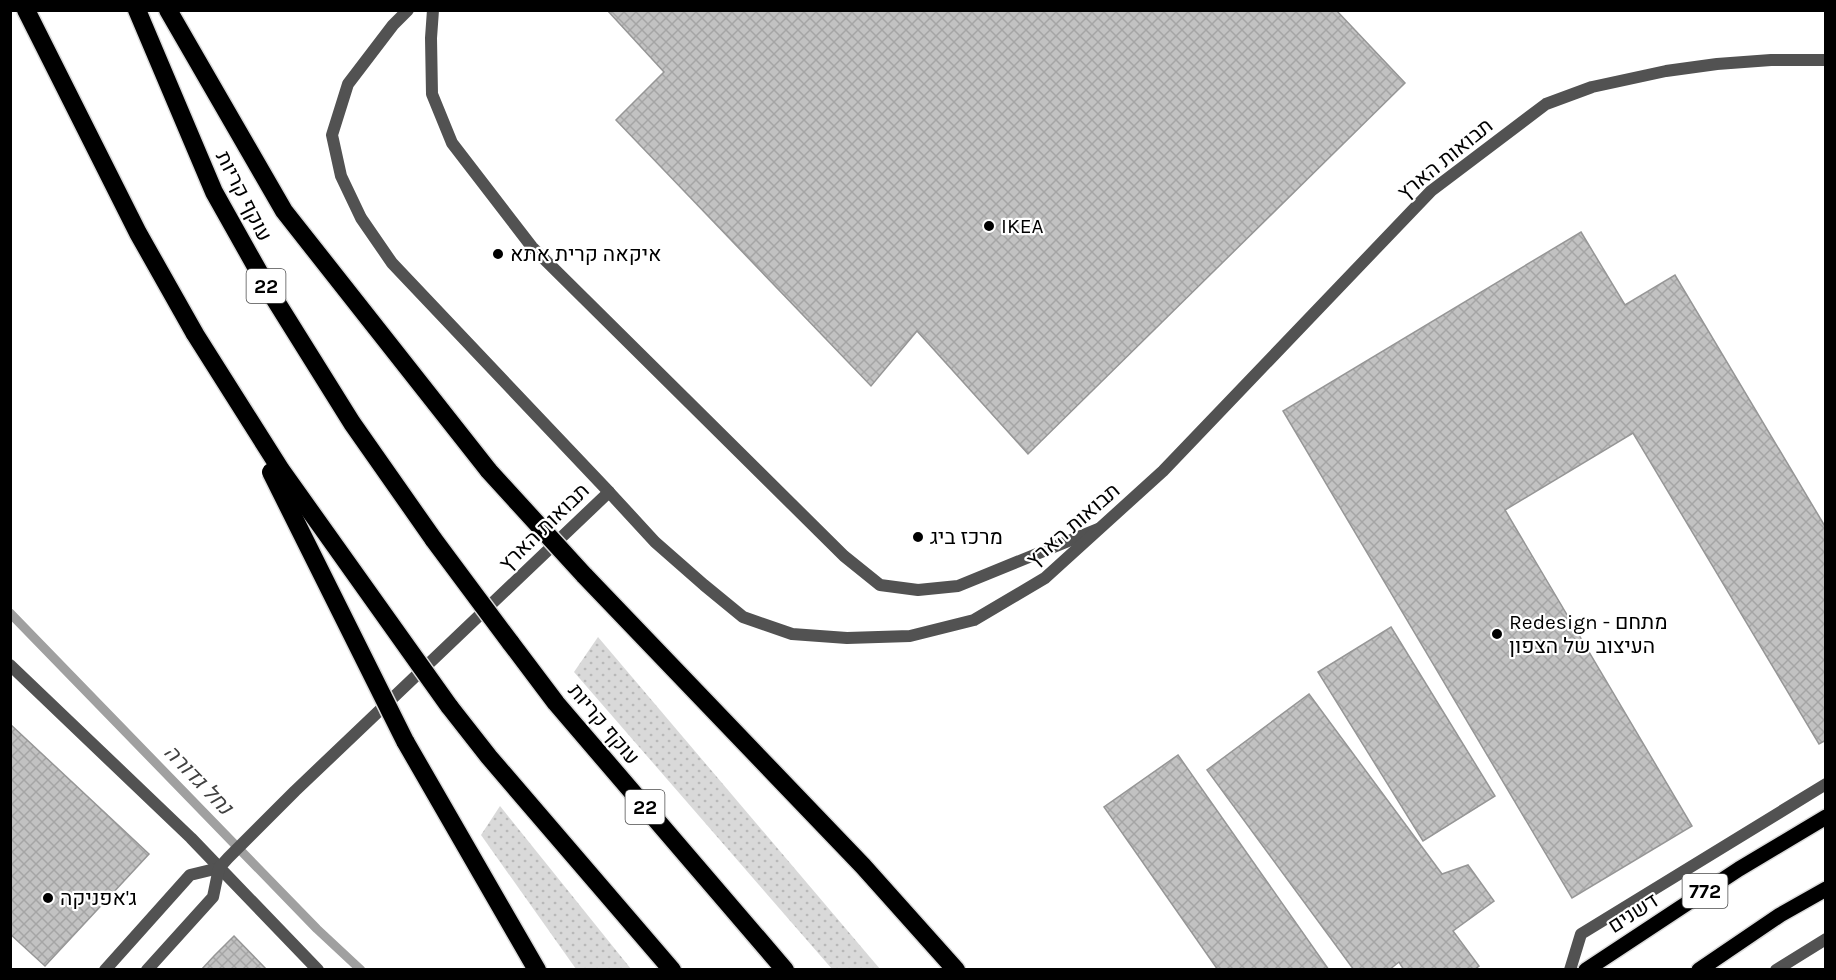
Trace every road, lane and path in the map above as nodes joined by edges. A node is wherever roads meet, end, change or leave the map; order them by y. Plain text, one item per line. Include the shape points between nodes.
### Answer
1 (26, 10) edge
2 (137, 10) edge
3 (168, 10) edge
4 (408, 10) edge
5 (433, 10) edge
6 (1826, 60) edge
7 (229, 387) junction
8 (609, 492) junction
9 (1098, 529) junction
10 (10, 665) edge
11 (1826, 784) edge
12 (1826, 817) edge
13 (219, 868) junction
14 (1826, 889) edge
15 (904, 912) junction
16 (1826, 939) edge
17 (105, 969) edge
18 (147, 969) edge
19 (318, 969) edge
20 (537, 969) edge
21 (672, 969) edge
22 (785, 969) edge
23 (956, 969) edge
24 (968, 969) edge
25 (1570, 969) edge
26 (1586, 969) edge
27 (1698, 969) edge
28 (1776, 969) edge

1 - 7 highway, bridge via 138,233
2 - 22 highway, עוקף קריות / 22, bridge via 219,202 352,423 556,704
3 - 15 highway, bridge via 285,211 489,471
4 - 8 street via 348,84 332,135 341,176 361,218 392,263
5 - 9 street via 432,94 452,143 532,247 844,556 880,585 918,590 958,586
6 - 9 street, תבואות הארץ via 1770,60 1666,71 1592,87 1546,104 1431,191 1163,471
7 - 20 highway, bridge via 405,741
7 - 21 highway, bridge via 281,470 449,706
8 - 9 street, תבואות הארץ via 655,542 743,617 792,633 836,637 910,636 974,620 1045,578
8 - 13 street, תבואות הארץ
10 - 13 street
11 - 25 street via 1581,934
12 - 26 main road, דשנים / 772
13 - 17 street via 190,875
13 - 18 street, תבואות הארץ via 213,897
13 - 19 street
14 - 27 main road
15 - 23 highway
15 - 24 highway
16 - 28 street

